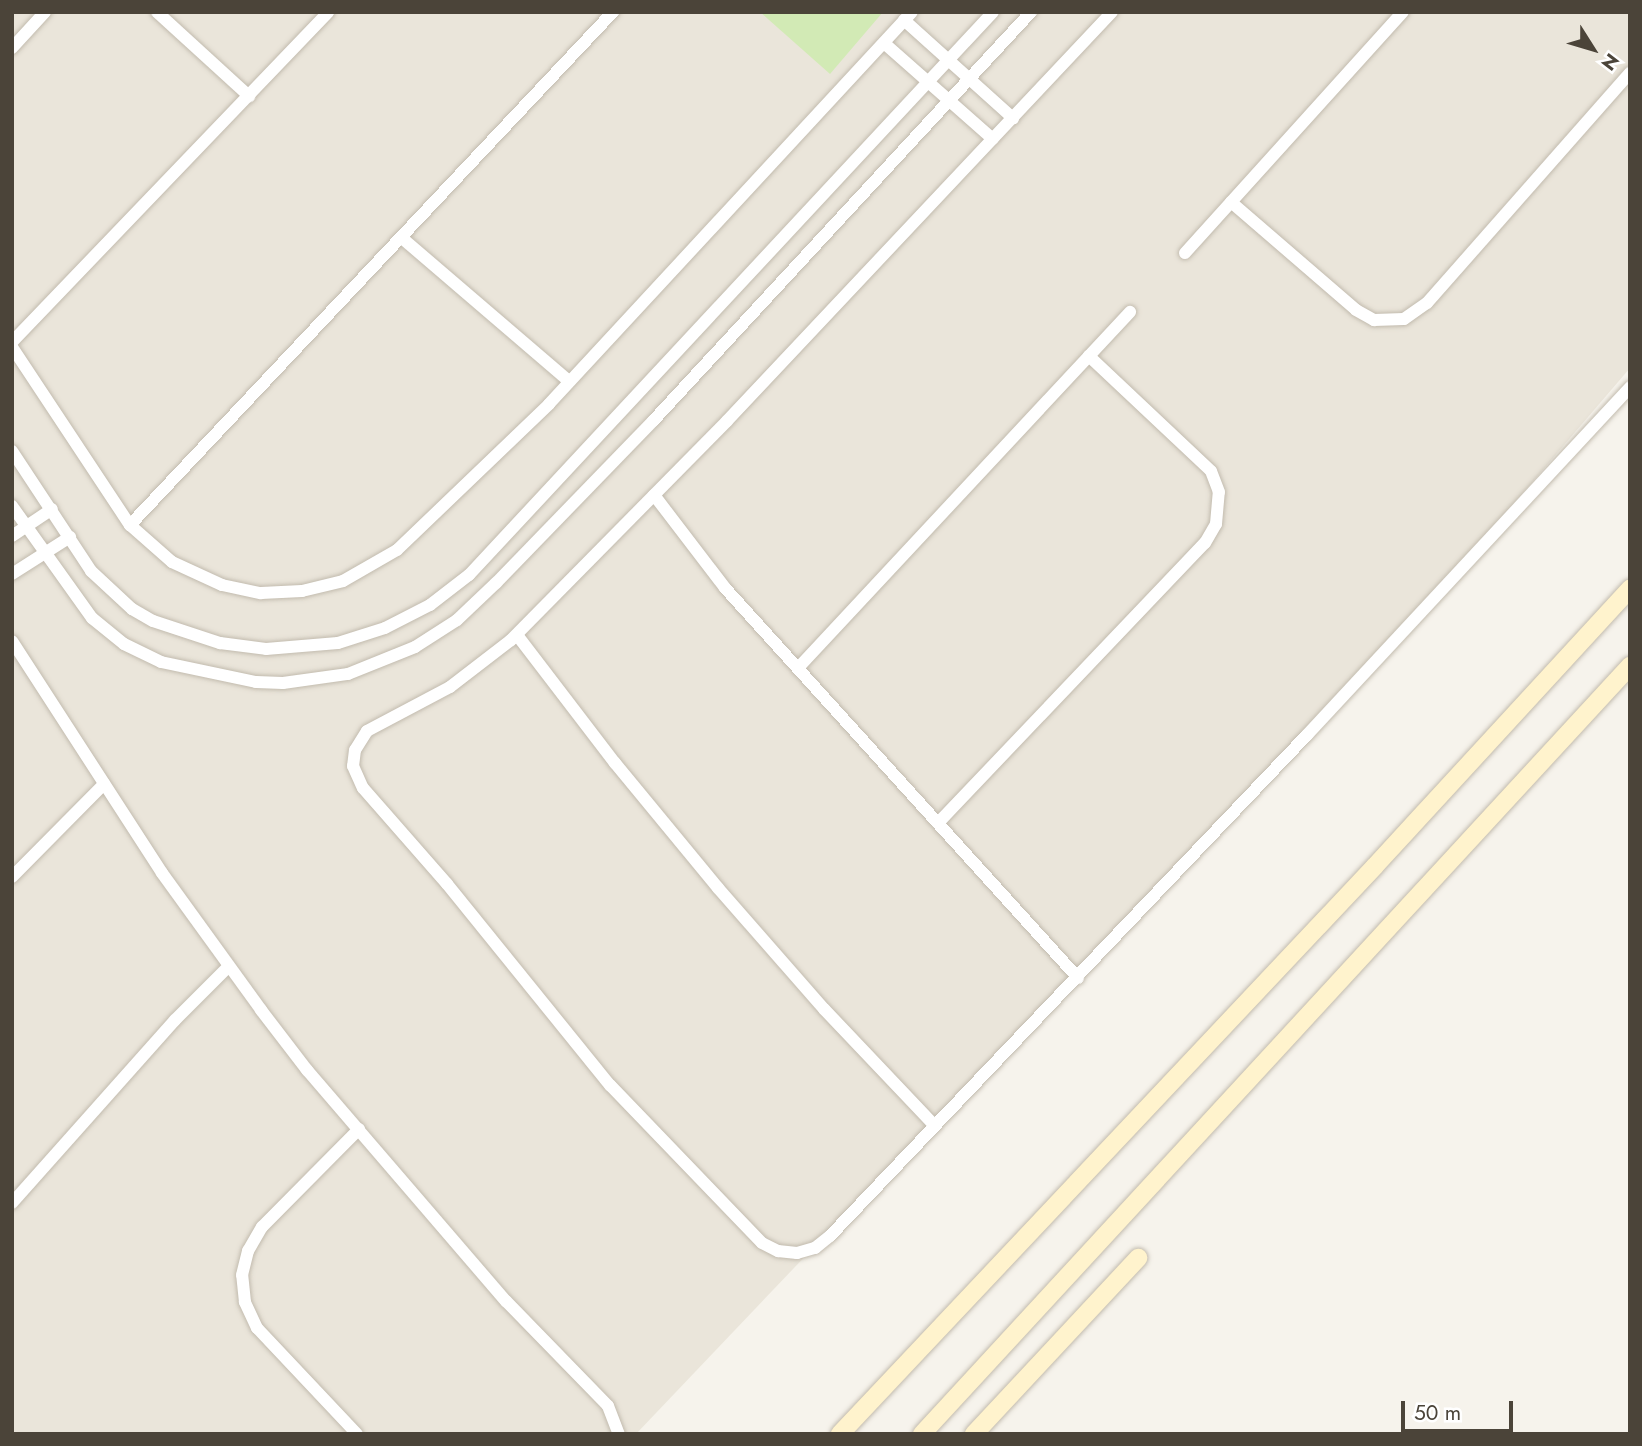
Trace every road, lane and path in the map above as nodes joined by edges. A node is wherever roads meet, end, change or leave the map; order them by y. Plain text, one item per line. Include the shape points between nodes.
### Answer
1 (45, 12) edge
2 (157, 12) edge
3 (328, 12) edge
4 (613, 12) edge
5 (993, 12) edge
6 (1031, 12) edge
7 (1112, 12) edge
8 (1403, 12) edge
9 (908, 16) edge
10 (884, 43) junction
11 (12, 48) edge
12 (948, 60) junction
13 (1630, 73) edge
14 (968, 78) junction
15 (927, 81) junction
16 (249, 96) junction
17 (948, 100) junction
18 (1013, 118) junction
19 (993, 139) junction
20 (1231, 202) junction
21 (402, 238) junction
22 (1185, 253) dead end
23 (1130, 312) dead end
24 (12, 344) edge
25 (1089, 356) junction
26 (569, 381) junction
27 (1630, 387) edge
28 (12, 451) edge
29 (654, 495) junction
30 (12, 506) edge
31 (52, 509) junction
32 (130, 525) junction
33 (26, 527) junction
34 (12, 536) edge
35 (70, 537) junction
36 (44, 554) junction
37 (12, 574) edge
38 (1630, 589) edge
39 (516, 635) junction
40 (12, 641) edge
41 (1630, 666) edge
42 (798, 668) junction
43 (104, 784) junction
44 (938, 823) junction
45 (12, 877) edge
46 (228, 967) junction
47 (1078, 978) junction
48 (935, 1126) junction
49 (359, 1129) junction
50 (12, 1203) edge
51 (1138, 1258) dead end
52 (357, 1434) edge
53 (619, 1434) edge
54 (840, 1434) edge
55 (922, 1434) edge
56 (974, 1434) edge

1 - 11 street
2 - 16 street
3 - 16 street
4 - 21 street
5 - 12 street
6 - 14 street
7 - 18 street
8 - 20 street
9 - 10 street
9 - 12 street
10 - 15 street
10 - 26 street
12 - 14 street
12 - 15 street
13 - 20 street via 1427,303 1404,318 1374,320 1356,310
14 - 17 street
14 - 18 street
15 - 17 street
15 - 35 street via 469,575 408,618 362,637 313,647 266,649 220,643 174,630 132,609 91,570
16 - 24 street
17 - 19 street
17 - 36 street via 653,421 505,574 457,620 415,647 369,667 305,681 256,682 180,669 142,654 107,632 79,603
18 - 19 street
19 - 29 street
20 - 22 street
21 - 26 street
21 - 32 street
23 - 25 street
24 - 32 street
25 - 42 street
25 - 44 street via 1211,471 1219,492 1216,524 1205,543
26 - 32 street via 397,550 343,581 281,593 222,585 172,562
27 - 47 street
28 - 31 street
29 - 39 street
29 - 42 street via 725,588
30 - 33 street
31 - 33 street
31 - 35 street
33 - 34 street
33 - 36 street
35 - 36 street
36 - 37 street
38 - 54 main road
39 - 48 street via 718,888
39 - 48 street via 450,687 367,731 355,750 353,766 363,788 610,1085 762,1242 787,1253 823,1243
40 - 43 street
41 - 55 main road
42 - 44 street
43 - 45 street
43 - 46 street
44 - 47 street
46 - 49 street
46 - 50 street via 174,1020
47 - 48 street
49 - 52 street via 262,1227 247,1251 242,1275 245,1302 257,1328
49 - 53 street via 506,1301 608,1406
51 - 56 main road

